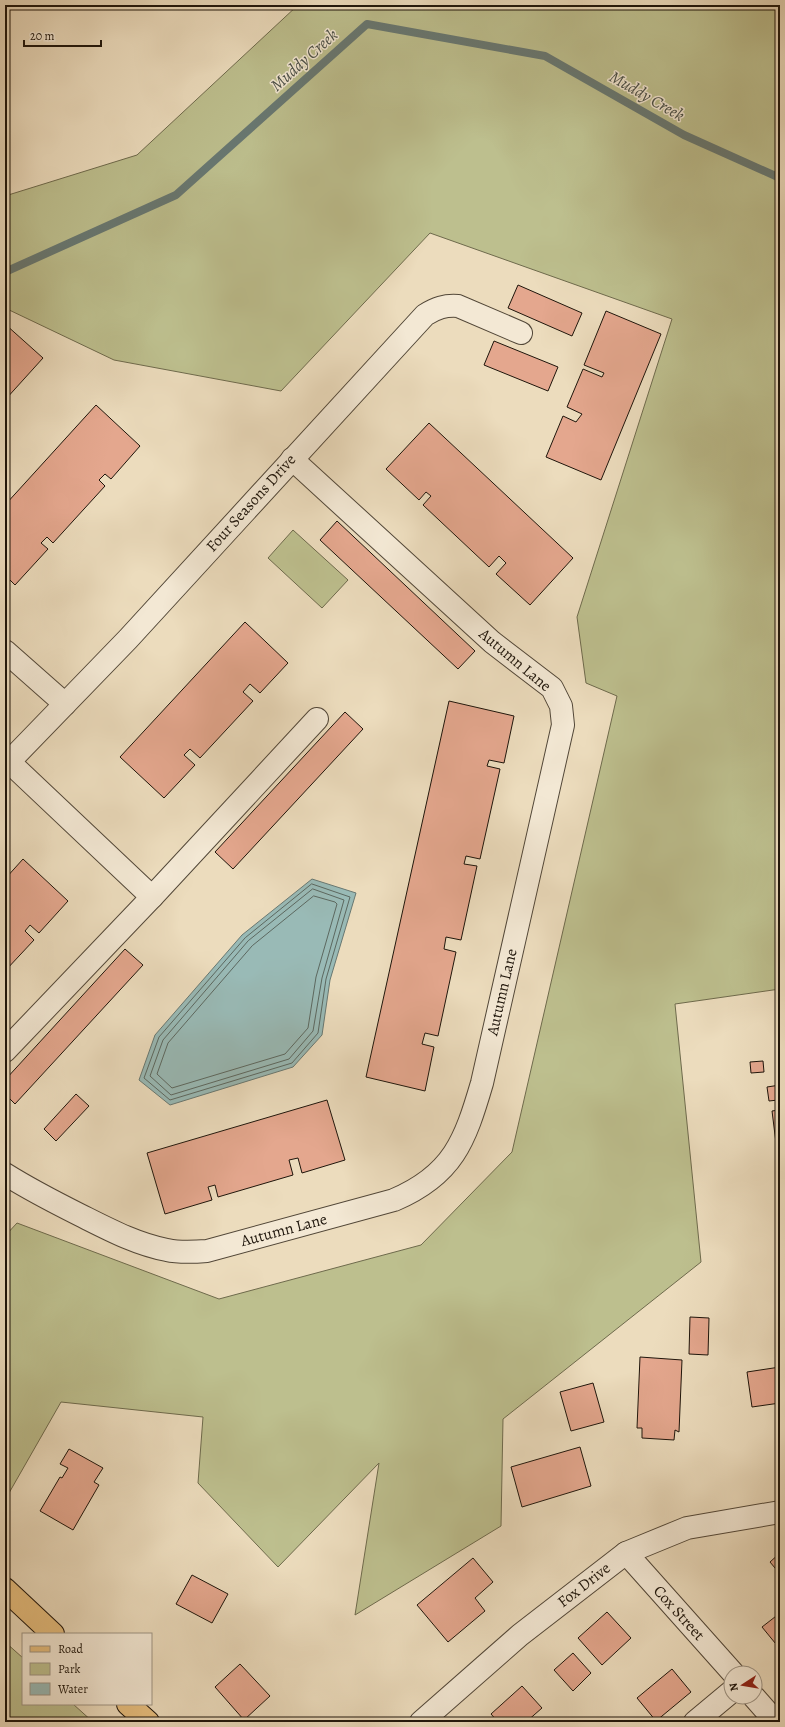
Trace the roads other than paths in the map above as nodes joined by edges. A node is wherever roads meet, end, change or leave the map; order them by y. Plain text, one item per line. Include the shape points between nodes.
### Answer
1 (521, 333) dead end
2 (292, 459) junction
3 (5, 651) edge
4 (65, 704) junction
5 (317, 719) dead end
6 (6, 762) edge
7 (152, 897) junction
8 (5, 1051) edge
9 (5, 1174) edge
10 (780, 1512) edge
11 (626, 1553) junction
12 (5, 1589) edge
13 (52, 1633) edge
14 (726, 1665) edge
15 (723, 1699) edge
16 (129, 1705) edge
17 (761, 1705) edge
18 (148, 1722) edge
19 (421, 1722) edge
20 (695, 1722) edge
21 (776, 1722) edge

1 - 2 street, Four Seasons Drive via 458,306 436,308 425,315
2 - 4 street, Four Seasons Drive via 128,639
2 - 9 street, Autumn Lane via 492,642 552,688 561,706 563,725 482,1083 471,1120 454,1154 442,1169 428,1183 412,1192 394,1200 207,1251 175,1251 150,1246 114,1232 27,1188
3 - 4 street
4 - 6 street, Four Seasons Drive
5 - 7 street
6 - 7 street
7 - 8 street
10 - 11 street, Fox Drive via 687,1528
11 - 14 street, Cox Street
11 - 19 street, Fox Drive via 520,1635
12 - 13 main road
15 - 20 street
16 - 18 main road
17 - 21 street

